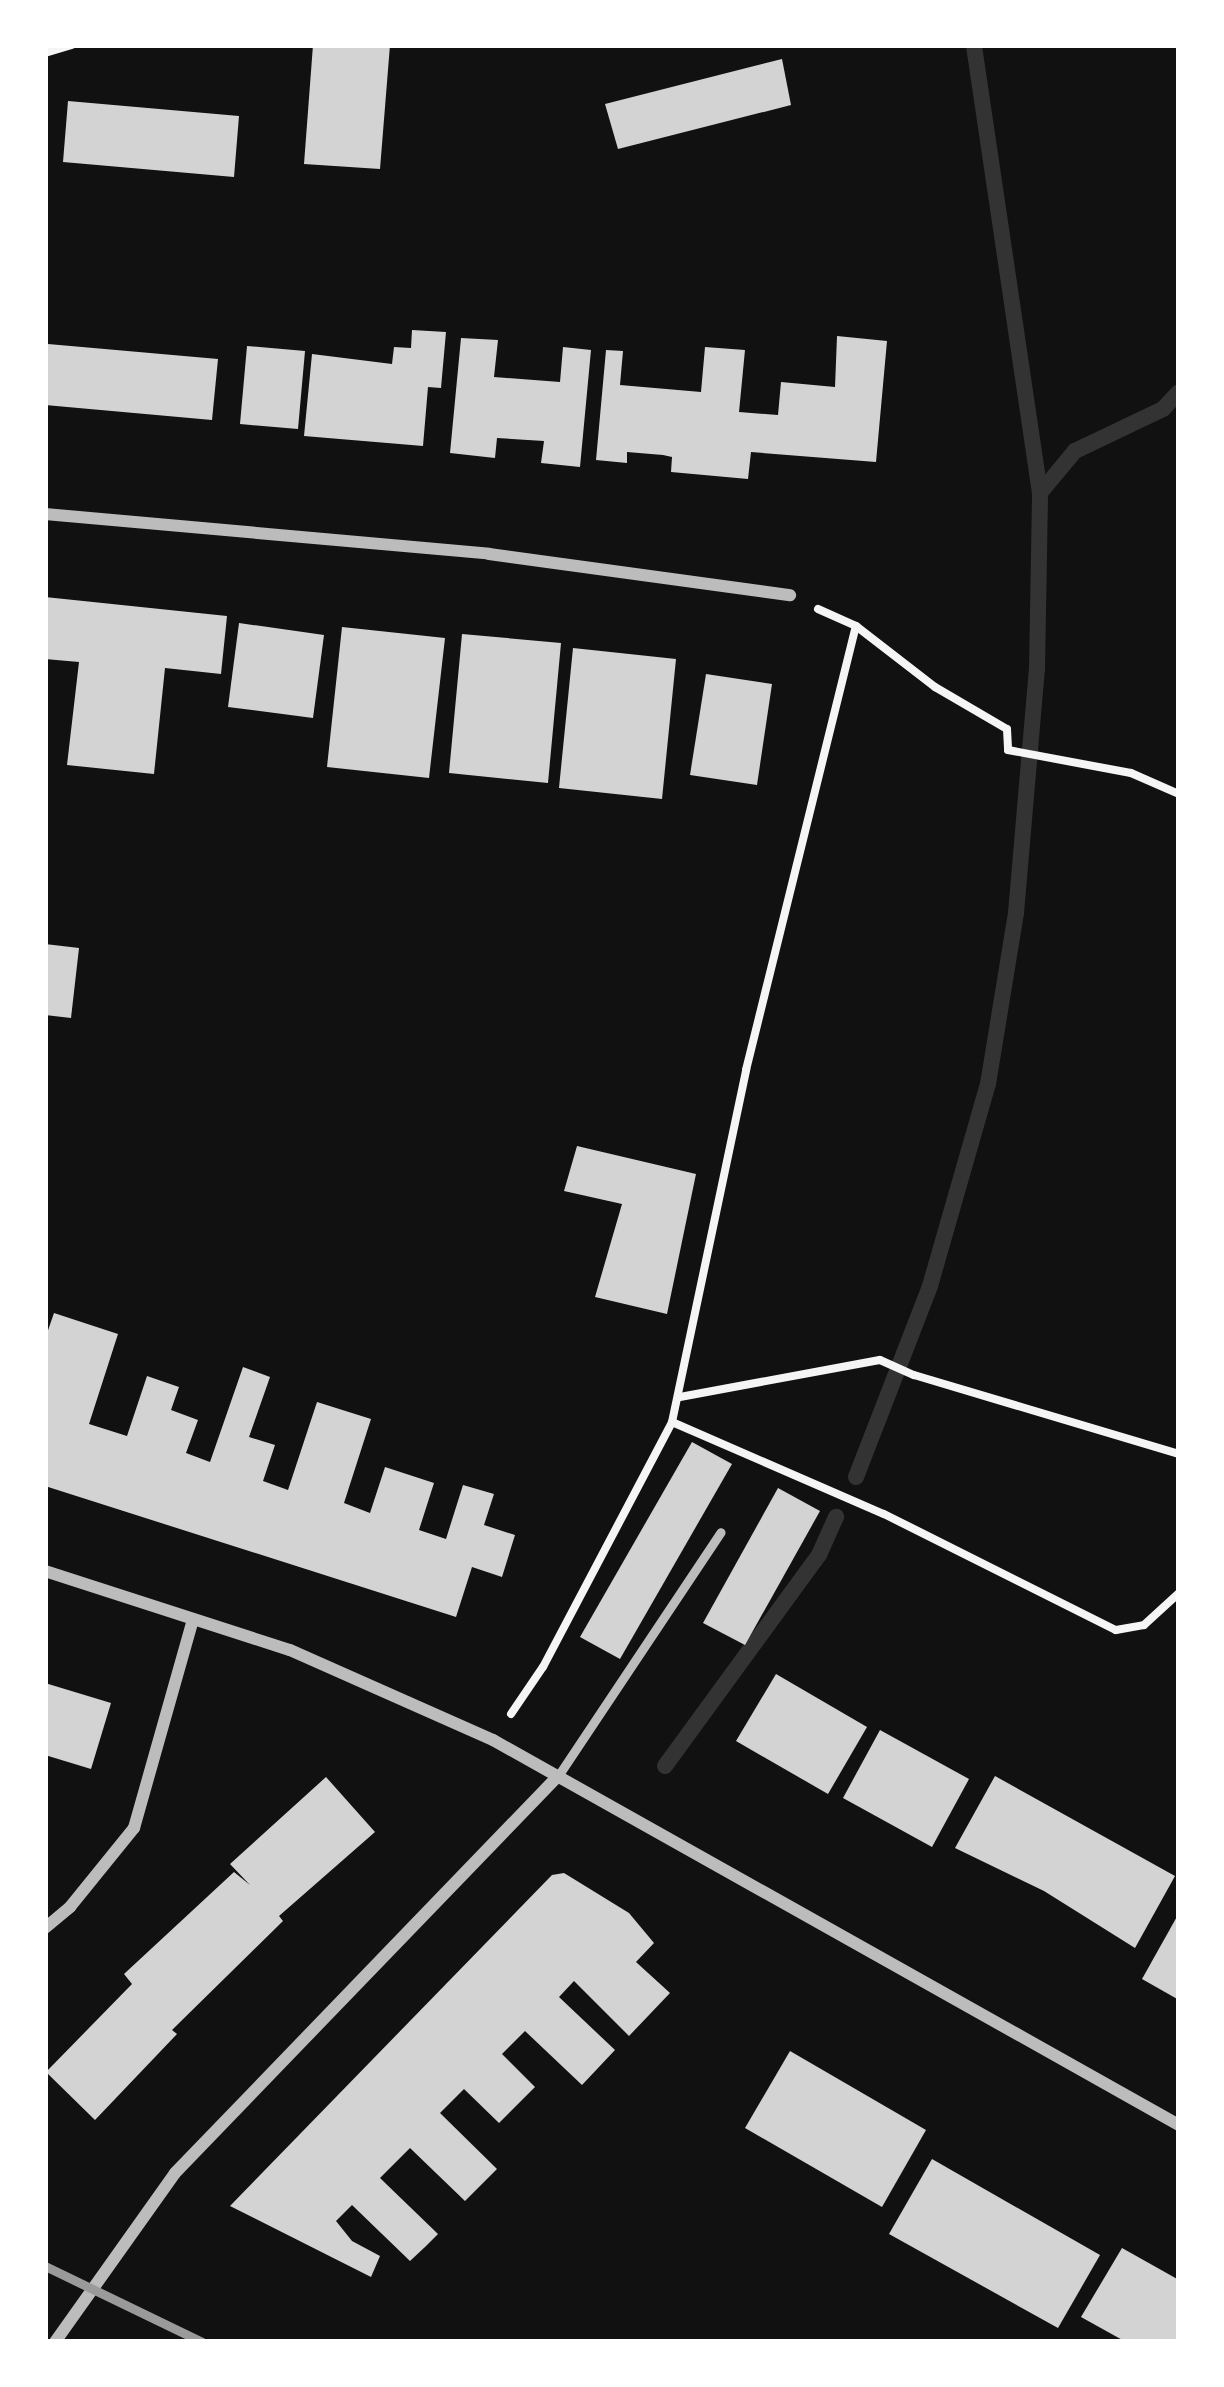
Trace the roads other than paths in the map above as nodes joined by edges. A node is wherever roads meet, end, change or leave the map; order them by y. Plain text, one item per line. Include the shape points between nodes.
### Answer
1 (45, 514) edge
2 (790, 595) dead end
3 (721, 1532) dead end
4 (45, 1571) edge
5 (193, 1619) junction
6 (558, 1776) junction
7 (45, 1928) edge
8 (1179, 2125) edge
9 (56, 2342) edge

1 - 2 street via 490,554
3 - 6 lane
4 - 5 street
5 - 6 street via 290,1650
5 - 7 street via 134,1828
6 - 8 street
6 - 9 street via 175,2173

